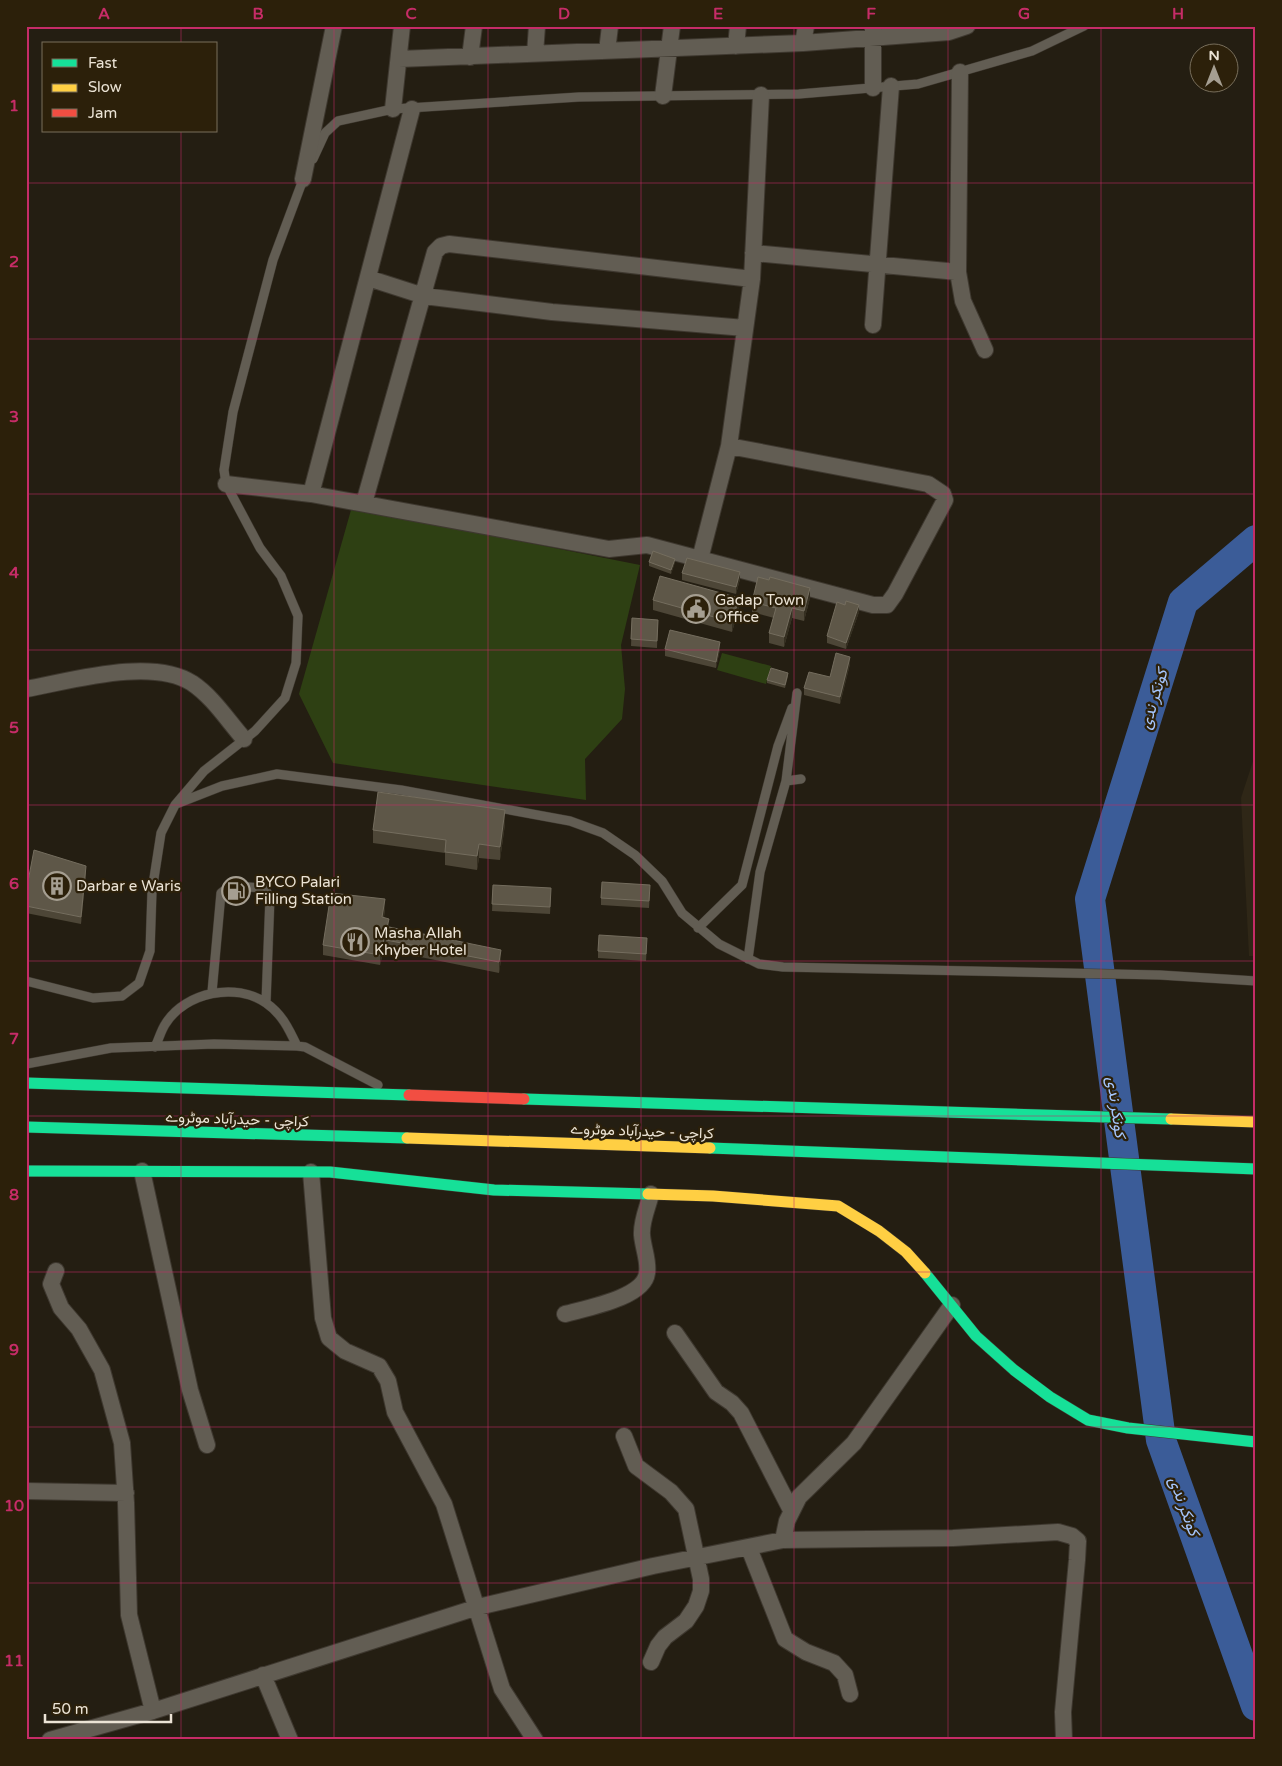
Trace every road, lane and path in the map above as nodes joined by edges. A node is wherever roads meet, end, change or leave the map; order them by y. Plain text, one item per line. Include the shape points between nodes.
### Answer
1 (334, 26) edge
2 (402, 26) edge
3 (474, 26) edge
4 (537, 26) edge
5 (610, 26) edge
6 (672, 26) edge
7 (738, 26) edge
8 (806, 26) edge
9 (967, 26) edge
10 (1084, 26) edge
11 (932, 30) edge
12 (873, 32) edge
13 (804, 43) junction
14 (736, 46) junction
15 (668, 48) junction
16 (607, 51) junction
17 (535, 54) junction
18 (470, 57) junction
19 (398, 59) junction
20 (960, 72) junction
21 (891, 86) junction
22 (873, 88) junction
23 (761, 95) junction
24 (663, 96) junction
25 (393, 109) junction
26 (412, 109) junction
27 (303, 179) junction
28 (753, 253) junction
29 (876, 265) junction
30 (958, 272) junction
31 (368, 278) junction
32 (752, 279) junction
33 (424, 296) junction
34 (873, 325) dead end
35 (745, 328) junction
36 (985, 350) dead end
37 (729, 446) junction
38 (226, 484) junction
39 (311, 494) junction
40 (364, 503) junction
41 (700, 559) junction
42 (26, 689) edge
43 (244, 740) junction
44 (802, 779) dead end
45 (786, 781) junction
46 (175, 805) junction
47 (698, 928) junction
48 (748, 959) junction
49 (1256, 980) edge
50 (26, 981) edge
51 (212, 992) junction
52 (266, 1002) junction
53 (297, 1046) junction
54 (155, 1047) junction
55 (26, 1064) edge
56 (26, 1083) edge
57 (395, 1094) junction
58 (1256, 1122) edge
59 (26, 1127) edge
60 (1256, 1169) edge
61 (26, 1171) edge
62 (142, 1171) junction
63 (311, 1172) junction
64 (651, 1194) junction
65 (56, 1271) dead end
66 (952, 1305) junction
67 (565, 1314) dead end
68 (675, 1333) dead end
69 (624, 1436) dead end
70 (1256, 1442) edge
71 (207, 1445) dead end
72 (26, 1491) edge
73 (126, 1493) junction
74 (792, 1510) junction
75 (783, 1540) junction
76 (749, 1548) junction
77 (697, 1558) junction
78 (478, 1608) junction
79 (651, 1662) dead end
80 (263, 1675) junction
81 (850, 1694) dead end
82 (154, 1711) junction
83 (50, 1740) edge
84 (290, 1740) edge
85 (535, 1740) edge
86 (1064, 1740) edge

1 - 27 street
2 - 19 street
3 - 18 street
4 - 17 street
5 - 16 street
6 - 15 street
7 - 14 street
8 - 13 street
9 - 11 street via 949,32
10 - 20 lane via 1032,51
11 - 12 street
12 - 13 street
12 - 22 street
13 - 14 street
14 - 15 street
15 - 16 street
15 - 24 street
16 - 17 street
17 - 18 street
18 - 19 street
19 - 25 street
20 - 21 lane via 918,84
20 - 30 street
21 - 22 lane
21 - 29 street
22 - 23 lane
23 - 24 lane
23 - 28 street
24 - 26 lane via 579,97
25 - 26 lane
25 - 27 lane via 338,121 325,133
26 - 31 street
27 - 38 lane via 273,260 233,412 224,470
28 - 29 street
28 - 32 street
29 - 30 street
29 - 34 street
30 - 36 street via 963,300
31 - 33 street
31 - 39 street
32 - 33 street via 449,244 435,252
32 - 35 street
33 - 35 street via 552,312
33 - 40 street
35 - 37 street
37 - 41 street
37 - 41 street via 928,484 943,494 945,500 887,605 873,605
38 - 39 street
38 - 43 lane via 260,548 281,576 298,616 296,663 286,698
39 - 40 street
40 - 41 street via 609,549 647,545
42 - 43 street via 115,672 156,672 191,682
43 - 46 lane via 204,771
44 - 45 lane
45 - 47 lane via 797,693 778,746 742,885
45 - 48 lane via 760,872
46 - 47 lane via 222,786 277,774 401,790 570,820 603,833 635,854 662,881 682,913
46 - 50 lane via 161,834 152,891 150,951 139,983 122,996 93,998
47 - 48 lane via 719,944
48 - 49 lane via 782,967
51 - 52 lane via 240,992
51 - 52 lane via 221,893 230,886 264,888 270,897
51 - 54 lane via 186,1003 166,1022
52 - 53 lane via 286,1022
53 - 54 lane via 214,1044
53 - 57 lane via 305,1047
54 - 55 lane via 111,1048
56 - 57 main road, کراچی - حیدرآباد موٹروے
57 - 58 main road, کراچی - حیدرآباد موٹروے
59 - 60 main road, کراچی - حیدرآباد موٹروے via 599,1144
61 - 62 main road
62 - 63 main road
62 - 71 street via 190,1390
63 - 64 main road via 494,1190
63 - 78 street via 323,1318 330,1338 345,1351 379,1366 388,1381 395,1412 444,1504
64 - 66 main road via 838,1206 906,1252
64 - 67 street via 643,1222 648,1274 642,1285 630,1294
65 - 73 street via 51,1284 61,1308 79,1329 102,1370 122,1443
66 - 70 main road via 976,1336 1014,1370 1088,1420 1128,1428
66 - 74 street via 854,1443 799,1497
68 - 74 street via 716,1392 741,1413
69 - 77 street via 636,1466 671,1492 686,1509
72 - 73 street
73 - 82 street via 129,1615
74 - 75 street
75 - 76 street
75 - 86 street via 953,1538 1058,1532 1072,1536 1078,1541 1078,1560 1063,1712
76 - 77 street
76 - 81 street via 785,1639 834,1663 845,1675
77 - 78 street
77 - 79 street via 701,1592 696,1606 686,1621 665,1637
78 - 80 street
78 - 85 street via 502,1689
80 - 82 street
80 - 84 street
82 - 83 street

